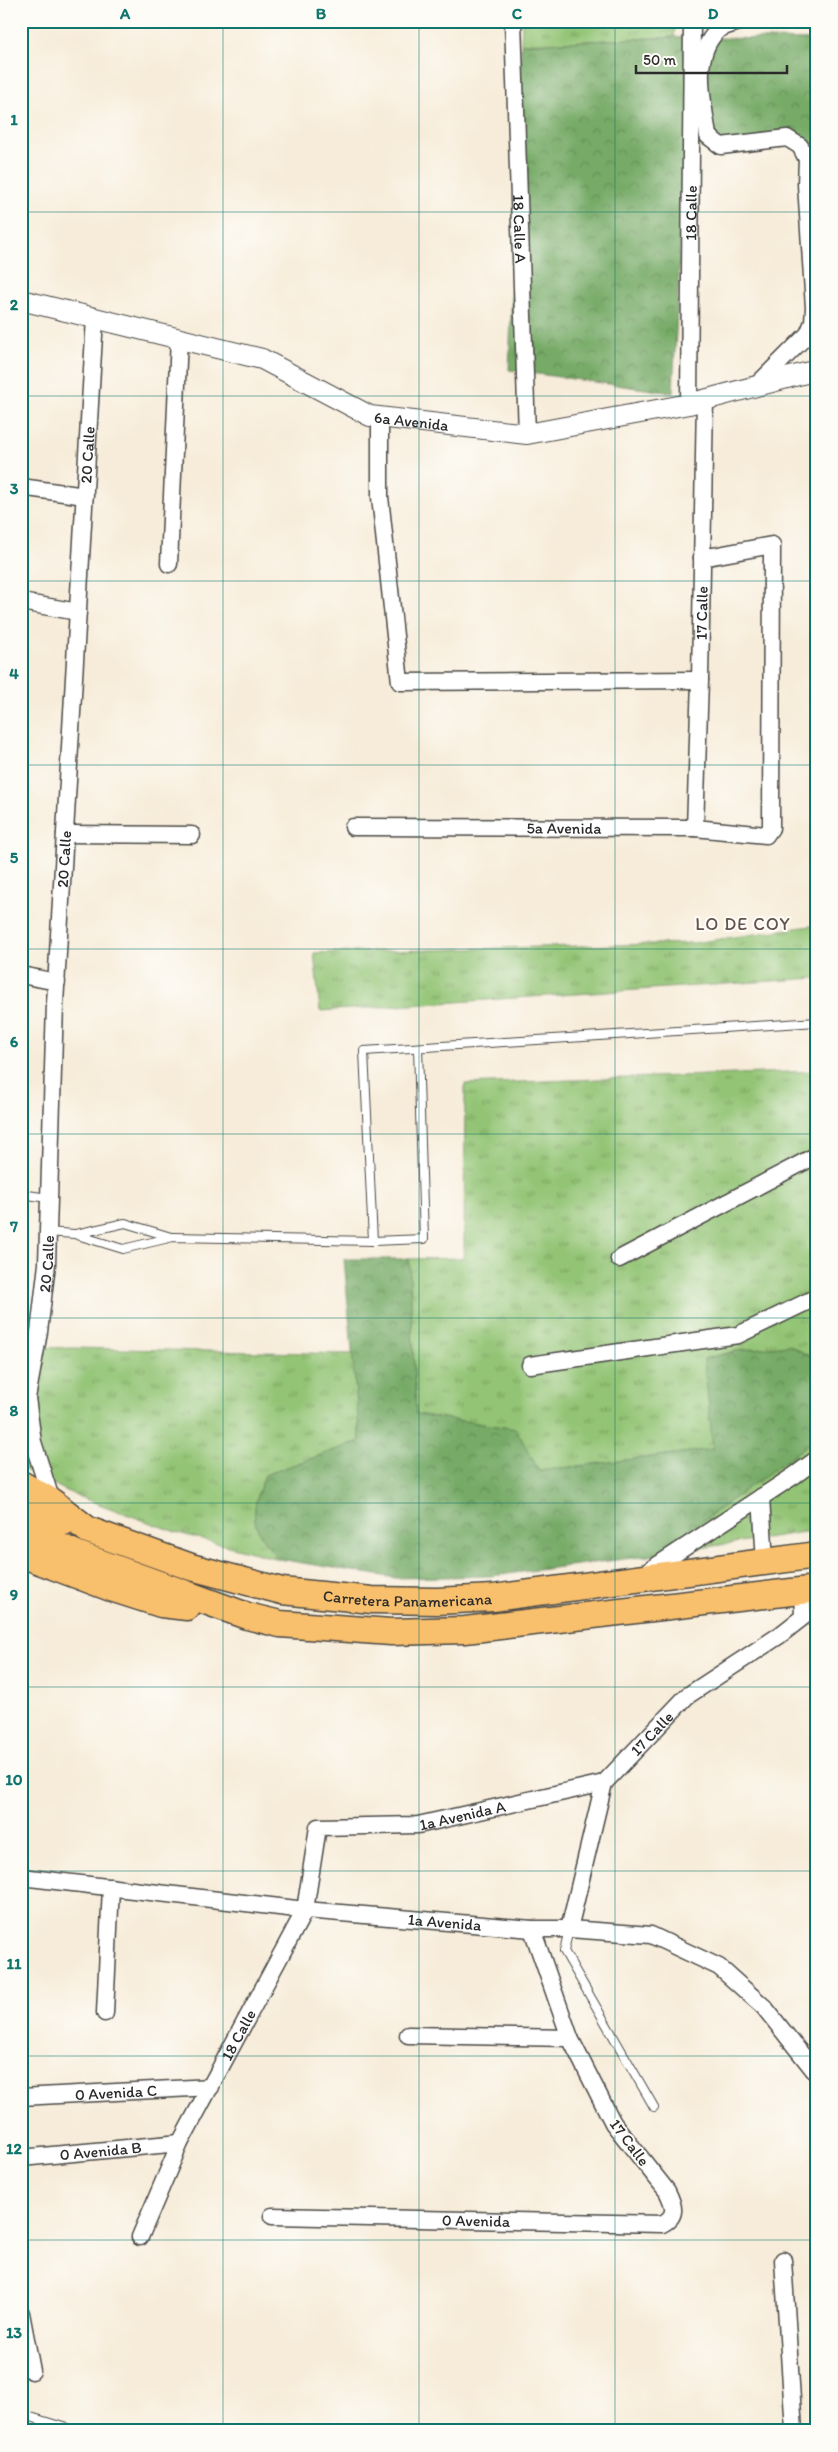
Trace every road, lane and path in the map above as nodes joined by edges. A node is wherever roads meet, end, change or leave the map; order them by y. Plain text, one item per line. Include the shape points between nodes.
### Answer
1 (513, 21) edge
2 (692, 21) edge
3 (742, 21) edge
4 (811, 183) edge
5 (21, 300) edge
6 (95, 318) junction
7 (179, 338) junction
8 (817, 370) edge
9 (755, 386) junction
10 (697, 402) junction
11 (380, 417) junction
12 (527, 434) junction
13 (21, 487) edge
14 (85, 496) junction
15 (702, 558) junction
16 (169, 564) dead end
17 (21, 602) edge
18 (78, 612) junction
19 (700, 680) junction
20 (353, 827) dead end
21 (695, 828) junction
22 (65, 834) junction
23 (192, 835) dead end
24 (21, 975) edge
25 (57, 982) junction
26 (817, 1022) edge
27 (418, 1048) junction
28 (817, 1155) edge
29 (21, 1194) edge
30 (48, 1198) junction
31 (47, 1232) junction
32 (74, 1234) junction
33 (173, 1238) junction
34 (373, 1241) junction
35 (619, 1258) dead end
36 (817, 1297) edge
37 (530, 1365) dead end
38 (24, 1405) edge
39 (817, 1459) edge
40 (21, 1484) edge
41 (761, 1498) junction
42 (52, 1502) junction
43 (21, 1506) edge
44 (21, 1529) edge
45 (88, 1530) junction
46 (21, 1554) edge
47 (817, 1555) edge
48 (765, 1562) junction
49 (639, 1577) junction
50 (809, 1590) edge
51 (247, 1616) junction
52 (604, 1783) junction
53 (318, 1827) joint
54 (21, 1877) edge
55 (112, 1887) junction
56 (305, 1910) junction
57 (532, 1929) junction
58 (569, 1929) junction
59 (105, 2013) dead end
60 (408, 2035) dead end
61 (570, 2038) junction
62 (817, 2074) edge
63 (211, 2087) junction
64 (21, 2097) edge
65 (654, 2107) dead end
66 (180, 2143) junction
67 (21, 2158) edge
68 (673, 2214) joint
69 (272, 2216) dead end
70 (140, 2237) dead end
71 (783, 2260) dead end
72 (21, 2313) edge
73 (32, 2371) dead end
74 (21, 2414) edge
75 (76, 2431) edge
76 (794, 2431) edge

1 - 12 street, 18 Calle A
2 - 10 street, 18 Calle
3 - 4 street via 718,30 703,52 701,79 708,136 721,146 787,138 800,146 807,159
4 - 9 street via 813,322 808,334
5 - 6 street, 6a Avenida
6 - 7 street, 6a Avenida
6 - 14 street, 20 Calle
7 - 11 street, 6a Avenida via 262,359 370,416
7 - 16 street
8 - 9 street, 6a Avenida
9 - 10 street, 6a Avenida
10 - 12 street, 6a Avenida
10 - 15 street, 17 Calle
11 - 12 street, 6a Avenida
11 - 19 street via 380,497 400,682
13 - 14 street
14 - 18 street, 20 Calle
15 - 19 street, 17 Calle
15 - 21 street, 5a Avenida via 772,545 771,828 766,835
17 - 18 street
18 - 22 street, 20 Calle
19 - 21 street, 17 Calle
20 - 21 street, 5a Avenida
22 - 23 street
22 - 25 street, 20 Calle
24 - 25 street
25 - 30 street, 20 Calle
26 - 27 lane
27 - 34 lane via 424,1239
27 - 34 lane via 364,1052
28 - 35 street
29 - 30 lane
30 - 31 street, 20 Calle
31 - 32 lane
31 - 38 street, 20 Calle via 47,1264 39,1332
32 - 33 lane via 123,1249
32 - 33 lane via 125,1223
33 - 34 lane
36 - 37 street via 738,1335
38 - 42 street, 20 Calle
39 - 41 street
40 - 42 highway, Carretera Panamericana
41 - 48 street
41 - 49 street
42 - 45 highway, Carretera Panamericana
43 - 45 highway
44 - 51 highway, Carretera Panamericana via 79,1555
45 - 49 highway, Carretera Panamericana via 191,1566 282,1591 372,1600 493,1598
46 - 51 highway via 161,1604
47 - 48 highway, Carretera Panamericana
48 - 49 highway, Carretera Panamericana
50 - 51 highway, Carretera Panamericana via 465,1630 391,1632 280,1624
50 - 52 street, 17 Calle via 803,1617 688,1696
52 - 53 street, 1a Avenida A via 418,1825
52 - 58 street
53 - 56 street, 18 Calle
54 - 55 street, 1a Avenida
55 - 56 street, 1a Avenida
55 - 59 street
56 - 57 street, 1a Avenida
56 - 63 street, 18 Calle
57 - 58 street, 1a Avenida
57 - 61 street, 17 Calle
58 - 62 street, 1a Avenida via 651,1935 719,1968 764,2007
58 - 65 lane via 564,1951
60 - 61 street
61 - 68 street, 17 Calle via 614,2124 667,2191
63 - 64 street, 0 Avenida C
63 - 66 street, 18 Calle
66 - 67 street, 0 Avenida B
66 - 70 street, 18 Calle
68 - 69 street, 0 Avenida via 662,2224
71 - 76 street
72 - 73 street
74 - 75 lane

